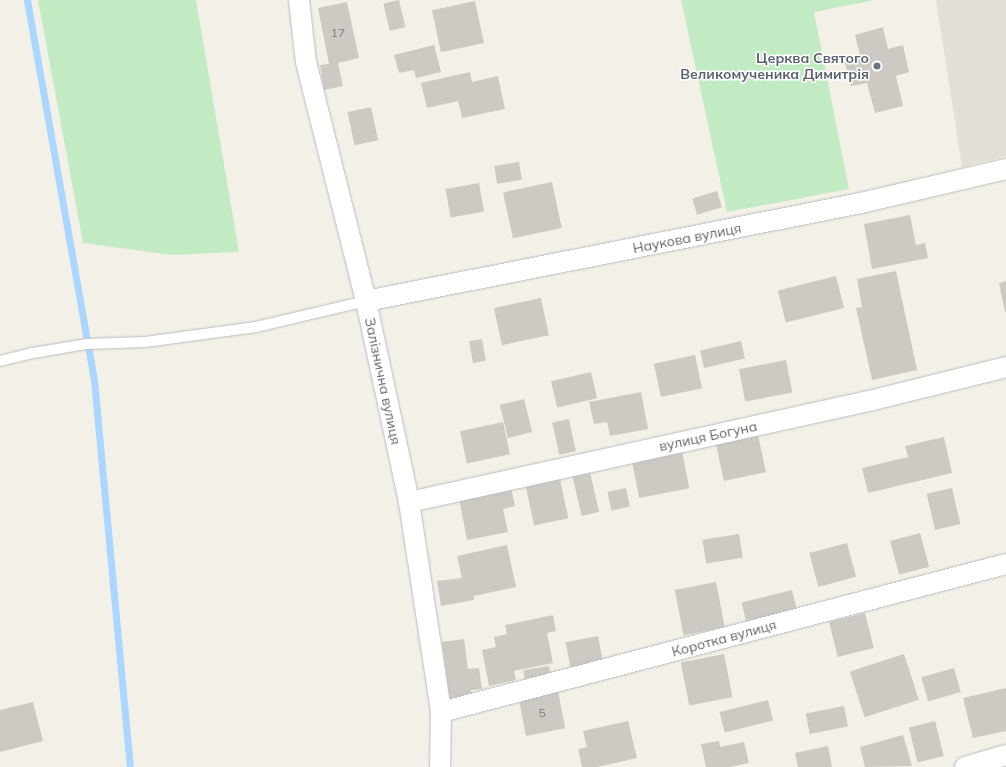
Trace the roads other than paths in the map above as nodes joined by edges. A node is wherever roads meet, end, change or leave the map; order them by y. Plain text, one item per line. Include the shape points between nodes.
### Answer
1 (299, 0) edge
2 (1006, 169) edge
3 (366, 301) junction
4 (0, 361) edge
5 (1006, 367) edge
6 (409, 502) junction
7 (1006, 564) edge
8 (441, 712) junction
9 (1006, 755) edge
10 (440, 767) edge
11 (965, 767) edge

1 - 3 street, Залізнична вулиця via 306,62
2 - 3 street, Наукова вулиця via 861,203
3 - 4 lane via 256,327 145,342 87,344
3 - 6 street, Залізнична вулиця
5 - 6 street, вулиця Богуна via 869,401
6 - 8 street, Залізнична вулиця
7 - 8 street, Коротка вулиця
8 - 10 street, Залізнична вулиця
9 - 11 street

